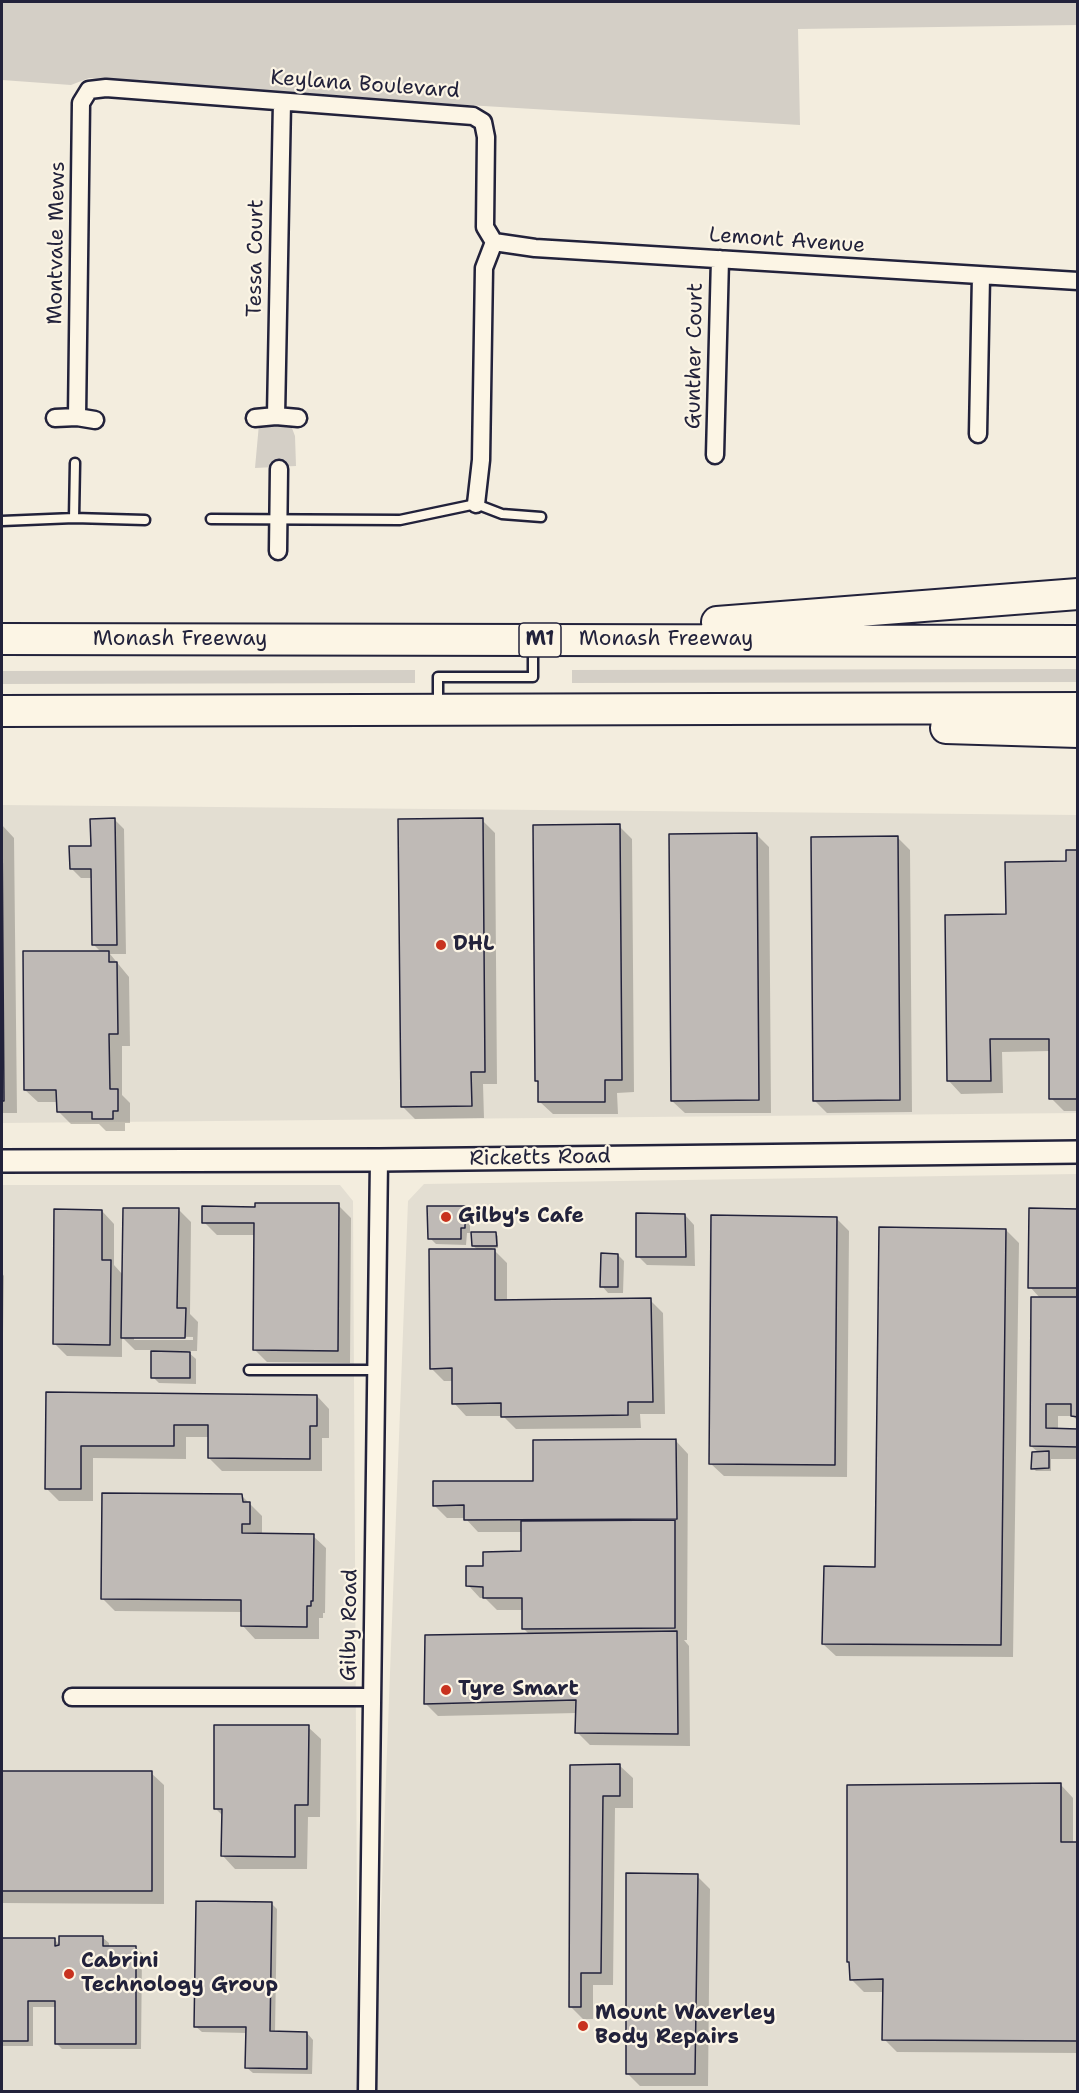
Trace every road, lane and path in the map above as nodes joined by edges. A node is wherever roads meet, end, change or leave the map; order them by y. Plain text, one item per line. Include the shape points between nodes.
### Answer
1 (106, 88) joint
2 (282, 102) junction
3 (494, 242) junction
4 (720, 259) junction
5 (981, 276) junction
6 (1077, 281) edge
7 (276, 416) junction
8 (77, 417) junction
9 (55, 418) dead end
10 (255, 418) dead end
11 (298, 418) dead end
12 (95, 420) dead end
13 (978, 434) dead end
14 (715, 455) dead end
15 (75, 464) dead end
16 (279, 469) dead end
17 (476, 504) junction
18 (74, 518) junction
19 (541, 518) dead end
20 (211, 519) dead end
21 (145, 520) dead end
22 (279, 520) junction
23 (2, 521) edge
24 (278, 551) dead end
25 (1077, 594) edge
26 (2, 639) edge
27 (466, 640) junction
28 (533, 640) junction
29 (1077, 641) edge
30 (1077, 708) edge
31 (438, 710) junction
32 (2, 711) edge
33 (59, 711) junction
34 (2, 717) edge
35 (1077, 732) edge
36 (1077, 1152) edge
37 (379, 1160) junction
38 (2, 1161) edge
39 (249, 1370) dead end
40 (376, 1370) junction
41 (72, 1697) dead end
42 (372, 1697) junction
43 (367, 2091) edge

1 - 2 street, Keylana Boulevard
1 - 8 street, Montvale Mews via 89,90 81,103
2 - 3 street, Keylana Boulevard via 473,116 483,122 485,227
2 - 7 street, Tessa Court
3 - 4 street, Lemont Avenue
3 - 17 street via 484,268 481,460
4 - 5 street, Lemont Avenue
4 - 14 street, Gunther Court
5 - 6 street, Lemont Avenue
5 - 13 street
7 - 10 street
7 - 11 street
8 - 9 street
8 - 12 street
15 - 18 lane
16 - 22 street
17 - 19 lane via 502,514
17 - 22 lane via 400,520
18 - 21 lane
18 - 23 lane
20 - 22 lane
22 - 24 street
25 - 27 highway
26 - 27 highway, Monash Freeway / M1
27 - 28 highway, Monash Freeway / M1
28 - 29 highway, Monash Freeway / M1
28 - 31 lane via 533,677 438,677
30 - 31 highway
31 - 33 highway
31 - 35 highway
32 - 33 highway
33 - 34 highway
36 - 37 street, Ricketts Road
37 - 38 street, Ricketts Road
37 - 40 street, Gilby Road
39 - 40 lane
40 - 42 street, Gilby Road
41 - 42 street
42 - 43 street, Gilby Road

